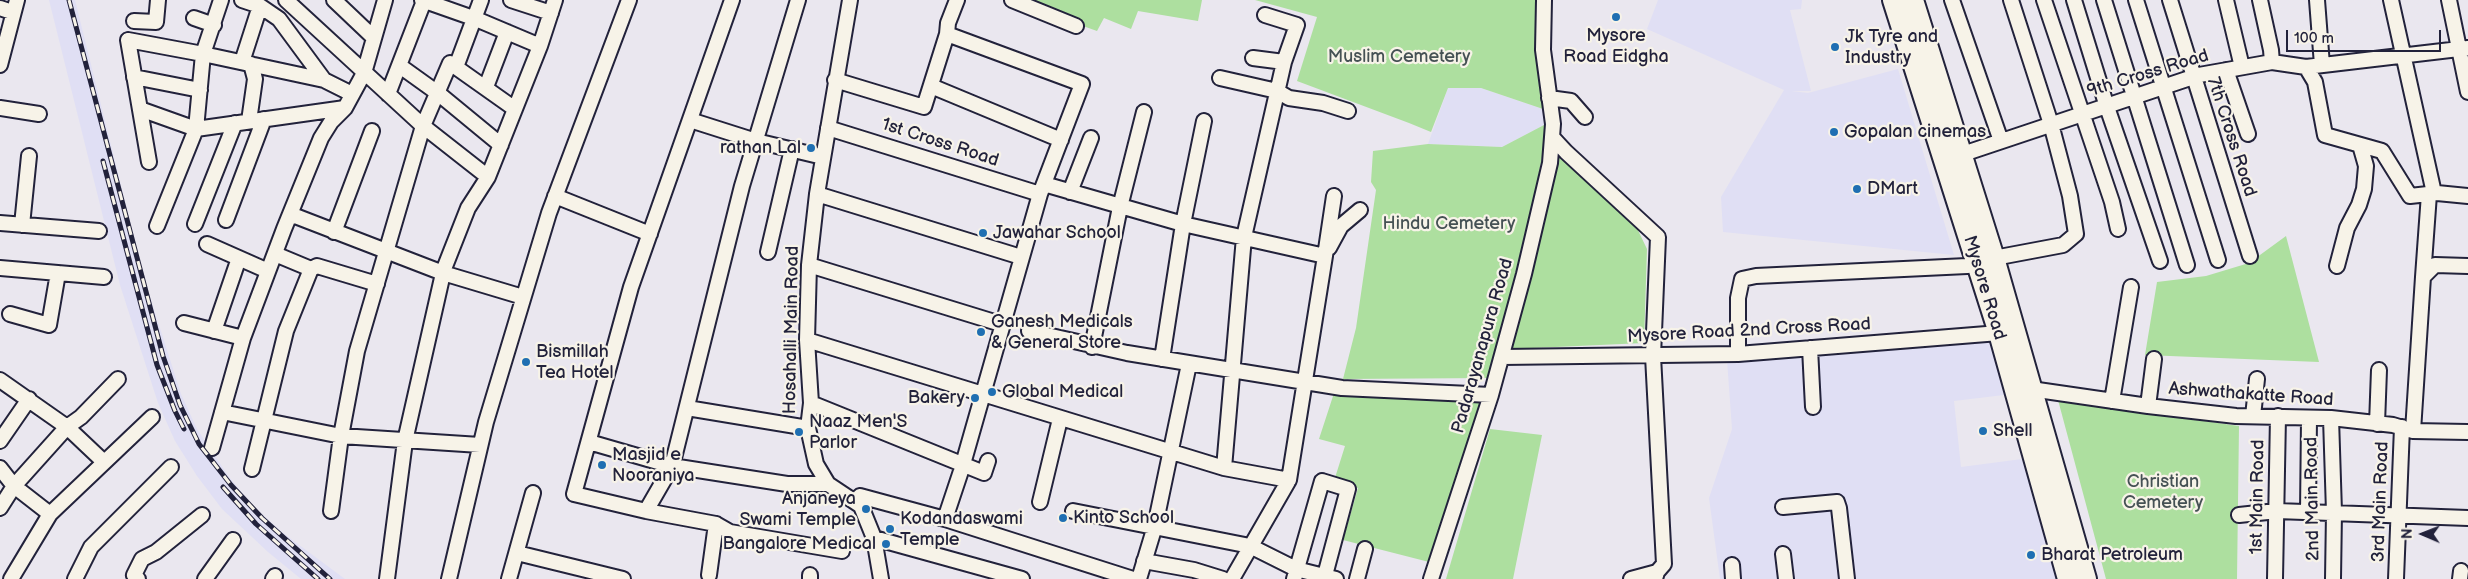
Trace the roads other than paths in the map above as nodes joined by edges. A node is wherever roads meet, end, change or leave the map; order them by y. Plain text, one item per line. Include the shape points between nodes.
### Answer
1 (158, 0) edge
2 (222, 0) edge
3 (242, 0) edge
4 (286, 0) edge
5 (385, 0) edge
6 (423, 0) edge
7 (482, 0) edge
8 (511, 0) edge
9 (629, 0) edge
10 (732, 0) edge
11 (798, 0) edge
12 (850, 0) edge
13 (956, 0) edge
14 (1012, 0) edge
15 (1544, 0) edge
16 (1893, 0) edge
17 (1913, 0) edge
18 (1952, 0) edge
19 (2011, 0) edge
20 (2044, 0) edge
21 (2074, 0) edge
22 (2104, 0) edge
23 (2136, 0) edge
24 (2170, 0) edge
25 (2226, 0) edge
26 (2260, 0) edge
27 (2317, 0) edge
28 (2391, 0) edge
29 (2449, 0) edge
30 (341, 2) edge
31 (260, 6) junction
32 (10, 7) edge
33 (553, 7) edge
34 (1265, 15) dead end
35 (194, 18) dead end
36 (476, 19) junction
37 (134, 21) dead end
38 (214, 24) junction
39 (1076, 26) dead end
40 (507, 32) junction
41 (947, 34) junction
42 (374, 38) junction
43 (540, 46) junction
44 (2463, 48) edge
45 (203, 54) junction
46 (2402, 54) junction
47 (1253, 58) dead end
48 (1284, 62) junction
49 (2272, 62) junction
50 (246, 63) junction
51 (0, 64) edge
52 (2322, 65) junction
53 (400, 66) junction
54 (456, 67) junction
55 (2242, 67) junction
56 (2306, 67) junction
57 (2226, 70) junction
58 (364, 73) junction
59 (134, 77) junction
60 (2192, 77) junction
61 (1220, 78) dead end
62 (324, 80) junction
63 (836, 80) junction
64 (931, 86) junction
65 (486, 87) junction
66 (2163, 87) junction
67 (200, 90) junction
68 (1277, 91) junction
69 (2468, 92) edge
70 (352, 94) junction
71 (388, 94) junction
72 (439, 94) junction
73 (2135, 97) junction
74 (1549, 98) junction
75 (2107, 107) junction
76 (0, 108) edge
77 (140, 108) junction
78 (345, 108) junction
79 (515, 109) junction
80 (1348, 111) dead end
81 (1144, 112) dead end
82 (39, 114) dead end
83 (2082, 114) junction
84 (1586, 116) dead end
85 (264, 119) junction
86 (690, 120) junction
87 (1204, 121) dead end
88 (242, 122) junction
89 (2051, 124) junction
90 (423, 126) junction
91 (828, 128) junction
92 (196, 129) junction
93 (372, 132) dead end
94 (2248, 134) dead end
95 (1091, 138) dead end
96 (1553, 138) junction
97 (1061, 140) junction
98 (756, 141) junction
99 (2001, 141) junction
100 (501, 145) junction
101 (2360, 145) junction
102 (792, 149) junction
103 (1963, 154) junction
104 (30, 156) dead end
105 (824, 157) junction
106 (149, 162) dead end
107 (488, 177) junction
108 (1042, 189) junction
109 (1070, 192) junction
110 (818, 194) junction
111 (2431, 194) junction
112 (555, 196) junction
113 (1334, 196) dead end
114 (2468, 196) edge
115 (1120, 207) junction
116 (1360, 210) dead end
117 (290, 214) junction
118 (226, 220) dead end
119 (0, 223) edge
120 (195, 224) dead end
121 (1183, 224) junction
122 (22, 225) junction
123 (157, 226) dead end
124 (2118, 229) dead end
125 (99, 231) dead end
126 (334, 232) junction
127 (650, 234) junction
128 (1244, 237) junction
129 (207, 244) dead end
130 (386, 252) junction
131 (768, 252) dead end
132 (275, 254) junction
133 (1325, 256) junction
134 (2250, 256) dead end
135 (239, 258) junction
136 (1021, 258) junction
137 (1985, 260) junction
138 (2218, 260) dead end
139 (2160, 261) dead end
140 (809, 265) junction
141 (2187, 265) dead end
142 (2337, 266) dead end
143 (2468, 266) edge
144 (0, 268) edge
145 (311, 269) junction
146 (268, 271) junction
147 (58, 273) junction
148 (443, 273) junction
149 (2423, 276) junction
150 (104, 277) dead end
151 (377, 284) junction
152 (2131, 287) dead end
153 (523, 297) junction
154 (10, 314) dead end
155 (184, 323) dead end
156 (1002, 324) junction
157 (214, 331) junction
158 (1029, 331) dead end
159 (1999, 333) junction
160 (243, 338) junction
161 (807, 340) junction
162 (1092, 346) junction
163 (1810, 348) junction
164 (1738, 354) junction
165 (1653, 356) junction
166 (1502, 357) junction
167 (1162, 359) junction
168 (2154, 359) dead end
169 (1189, 364) junction
170 (1234, 370) junction
171 (2379, 370) dead end
172 (118, 379) dead end
173 (2257, 379) dead end
174 (0, 380) edge
175 (1306, 382) junction
176 (2023, 388) junction
177 (982, 394) junction
178 (1491, 394) junction
179 (30, 399) junction
180 (2112, 401) junction
181 (811, 403) junction
182 (2148, 406) junction
183 (1813, 407) dead end
184 (687, 408) junction
185 (222, 412) junction
186 (2253, 416) junction
187 (2278, 416) junction
188 (152, 417) dead end
189 (1060, 418) junction
190 (2331, 418) junction
191 (2309, 419) junction
192 (264, 421) junction
193 (2377, 424) junction
194 (67, 427) junction
195 (808, 428) junction
196 (2408, 429) junction
197 (2468, 432) edge
198 (341, 436) junction
199 (405, 440) junction
200 (0, 441) edge
201 (589, 442) junction
202 (480, 445) junction
203 (212, 448) dead end
204 (1172, 451) junction
205 (988, 460) dead end
206 (104, 462) junction
207 (963, 464) junction
208 (171, 466) dead end
209 (672, 466) junction
210 (0, 468) edge
211 (1224, 468) junction
212 (252, 469) dead end
213 (1289, 480) junction
214 (828, 484) junction
215 (14, 486) junction
216 (533, 493) dead end
217 (1040, 502) dead end
218 (861, 506) junction
219 (1783, 507) dead end
220 (0, 508) edge
221 (330, 511) dead end
222 (646, 511) junction
223 (1073, 511) dead end
224 (2277, 511) junction
225 (2308, 512) junction
226 (2334, 512) junction
227 (50, 514) junction
228 (202, 515) dead end
229 (2239, 515) dead end
230 (2398, 517) junction
231 (2468, 518) edge
232 (945, 519) junction
233 (716, 524) junction
234 (1155, 526) junction
235 (874, 538) junction
236 (233, 540) dead end
237 (1250, 546) junction
238 (1366, 549) dead end
239 (842, 551) dead end
240 (517, 554) junction
241 (1783, 554) dead end
242 (1144, 561) junction
243 (1295, 574) edge
244 (709, 575) dead end
245 (1656, 576) edge
246 (1328, 578) edge
247 (11, 579) edge
248 (75, 579) edge
249 (138, 579) edge
250 (205, 579) edge
251 (387, 579) edge
252 (449, 579) edge
253 (509, 579) edge
254 (623, 579) edge
255 (881, 579) edge
256 (1022, 579) edge
257 (1133, 579) edge
258 (1139, 579) edge
259 (1223, 579) edge
260 (1232, 579) edge
261 (1357, 579) edge
262 (1431, 579) edge
263 (1631, 579) edge
264 (1786, 579) edge
265 (1847, 579) edge
266 (2068, 579) edge
267 (2086, 579) edge
268 (2275, 579) edge
269 (2333, 579) edge
270 (2396, 579) edge

1 - 37 street via 156,22
2 - 38 street
3 - 31 street
4 - 58 street
5 - 42 street
6 - 36 street
6 - 53 street
7 - 36 street
8 - 33 street
9 - 112 street
10 - 86 street
11 - 98 street
12 - 63 street, Hosahalli Main Road
13 - 41 street
14 - 39 street
15 - 74 street, Padarayanapura Road via 1543,50
16 - 137 highway, Mysore Road
17 - 103 highway, Mysore Road
18 - 99 street
19 - 89 street
20 - 83 street
21 - 75 street
22 - 73 street
23 - 66 street
24 - 60 street, 7th Cross Road
25 - 55 street
26 - 49 street
27 - 52 street
28 - 46 street, 3rd Main Road
29 - 44 street
30 - 42 street
31 - 50 street
31 - 62 street via 278,19
32 - 51 street
33 - 43 street
34 - 48 street via 1297,25
35 - 38 street
36 - 40 street
36 - 54 street
38 - 45 street
40 - 43 street
40 - 65 street
41 - 64 street
41 - 97 street via 1082,84
42 - 58 street
43 - 79 street
44 - 46 street, 9th Cross Road
44 - 69 street
45 - 50 street
45 - 59 street via 128,40
45 - 67 street
46 - 52 street, 9th Cross Road
46 - 111 street, 3rd Main Road
47 - 48 street
48 - 68 street
49 - 55 street, 9th Cross Road
49 - 56 street, 9th Cross Road
50 - 62 street
50 - 88 street via 255,79
52 - 56 street, 9th Cross Road
53 - 71 street
53 - 72 street
54 - 65 street
54 - 72 street via 450,63
55 - 57 street, 9th Cross Road
56 - 101 street via 2315,82 2325,135
57 - 60 street, 9th Cross Road
57 - 94 street
58 - 70 street
58 - 71 street
59 - 67 street
59 - 77 street
60 - 66 street, 9th Cross Road
60 - 134 street, 7th Cross Road
61 - 68 street
62 - 70 street
63 - 64 street via 924,107
63 - 91 street, Hosahalli Main Road
64 - 97 street
65 - 79 street
66 - 73 street, 9th Cross Road
66 - 138 street
67 - 92 street
68 - 80 street via 1289,98
68 - 128 street
70 - 78 street
71 - 90 street
72 - 90 street
72 - 100 street
73 - 75 street, 9th Cross Road
73 - 141 street
74 - 84 street via 1572,101
74 - 96 street, Padarayanapura Road
75 - 83 street, 9th Cross Road
75 - 139 street
76 - 82 street
77 - 92 street
77 - 106 street
78 - 85 street
78 - 117 street via 321,138
79 - 100 street
81 - 115 street
83 - 89 street, 9th Cross Road
83 - 124 street
85 - 88 street
85 - 118 street
86 - 98 street
86 - 127 street
87 - 121 street
88 - 92 street
88 - 120 street
89 - 99 street, 9th Cross Road
89 - 137 street via 2070,196 2076,234 2063,245
90 - 107 street
90 - 130 street
91 - 105 street, Hosahalli Main Road
91 - 108 street, 1st Cross Road
92 - 123 street
93 - 126 street
95 - 109 street
96 - 165 street via 1658,237
96 - 166 street, Padarayanapura Road via 1533,239
97 - 108 street
98 - 102 street
98 - 184 street
99 - 103 street, 9th Cross Road
100 - 107 street
101 - 111 street via 2382,150 2410,196
101 - 142 street via 2366,166 2364,188 2346,228
102 - 105 street
102 - 131 street
103 - 137 highway, Mysore Road
104 - 122 street
105 - 110 street, Hosahalli Main Road
107 - 148 street via 468,208
108 - 109 street, 1st Cross Road
108 - 136 street
109 - 115 street, 1st Cross Road
110 - 136 street
110 - 140 street, Hosahalli Main Road
111 - 114 street
111 - 149 street, 3rd Main Road
112 - 127 street
112 - 153 street
113 - 133 street
115 - 121 street, 1st Cross Road
115 - 162 street
116 - 133 street via 1341,226
117 - 126 street
117 - 132 street
119 - 122 street
121 - 128 street, 1st Cross Road
121 - 167 street
122 - 125 street
126 - 130 street
127 - 201 street via 631,287
128 - 133 street, 1st Cross Road
128 - 170 street
129 - 135 street
130 - 148 street
130 - 151 street
132 - 145 street
132 - 146 street
133 - 175 street
135 - 146 street
135 - 157 street
136 - 156 street
137 - 159 highway, Mysore Road
137 - 164 street via 1967,266 1742,279 1738,298
137 - 176 highway, Mysore Road
140 - 156 street
140 - 161 street, Hosahalli Main Road
143 - 149 street via 2435,265
144 - 147 street
145 - 151 street via 317,266
145 - 192 street via 286,331
146 - 160 street
147 - 150 street
147 - 154 street via 49,325
148 - 153 street
148 - 199 street
149 - 196 street, 3rd Main Road
151 - 198 street via 357,351
152 - 180 street
153 - 202 street
155 - 157 street
156 - 177 street
157 - 160 street
158 - 162 street
159 - 163 street, Mysore Road 2nd Cross Road
159 - 176 highway, Mysore Road
160 - 185 street
161 - 177 street
161 - 181 street, Hosahalli Main Road
162 - 167 street
163 - 164 street, Mysore Road 2nd Cross Road
163 - 183 street
164 - 165 street, Mysore Road 2nd Cross Road
165 - 166 street, Mysore Road 2nd Cross Road
165 - 245 street via 1664,564
166 - 178 street, Padarayanapura Road
167 - 169 street
168 - 182 street
169 - 170 street
169 - 204 street
170 - 175 street
170 - 211 street
171 - 193 street
172 - 194 street
173 - 186 street
174 - 179 street
175 - 178 street via 1342,388
175 - 213 street
176 - 180 street, Ashwathakatte Road
176 - 266 highway, Mysore Road
176 - 267 highway, Mysore Road
177 - 189 street
177 - 207 street
178 - 262 street, Padarayanapura Road
179 - 194 street
179 - 200 street
180 - 182 street, Ashwathakatte Road
181 - 195 street, Hosahalli Main Road
181 - 207 street
182 - 186 street, Ashwathakatte Road
184 - 195 street
184 - 209 street
185 - 192 street
185 - 203 street
186 - 187 street, Ashwathakatte Road
187 - 191 street, Ashwathakatte Road
187 - 224 street, 1st Main Road
188 - 206 street
189 - 204 street
189 - 217 street
190 - 191 street, Ashwathakatte Road
190 - 193 street, Ashwathakatte Road
190 - 226 street, 2nd Main Road
191 - 225 street
192 - 198 street
192 - 212 street
193 - 196 street, Ashwathakatte Road
194 - 206 street
194 - 215 street
195 - 214 street, Hosahalli Main Road via 816,464
196 - 197 street, Ashwathakatte Road
196 - 230 street, 3rd Main Road
198 - 199 street
198 - 221 street
199 - 202 street
199 - 251 street
201 - 209 street
201 - 222 street via 574,494
202 - 252 street
204 - 211 street
204 - 234 street
205 - 207 street via 984,473
206 - 227 street
207 - 232 street
208 - 248 street via 91,547
209 - 214 street via 787,484
209 - 222 street
210 - 215 street
211 - 213 street
213 - 237 street
214 - 218 street, Hosahalli Main Road
215 - 220 street
215 - 227 street
216 - 240 street
218 - 232 street via 860,496
218 - 235 street
219 - 265 street via 1837,502
222 - 233 street
223 - 234 street
224 - 225 street
224 - 229 street
224 - 268 street, 1st Main Road
225 - 226 street
226 - 230 street
226 - 269 street, 2nd Main Road
227 - 247 street
228 - 249 street via 156,552 142,559 134,575
230 - 231 street
230 - 270 street, 3rd Main Road
232 - 257 street
233 - 239 street via 730,532
233 - 244 street
234 - 237 street
234 - 242 street
235 - 255 street
235 - 256 street
236 - 250 street
237 - 243 street
237 - 260 street
238 - 261 street
240 - 253 street
240 - 254 street
241 - 264 street
242 - 258 street
242 - 259 street
243 - 246 street
243 - 246 street via 1322,481 1348,489
245 - 263 street

